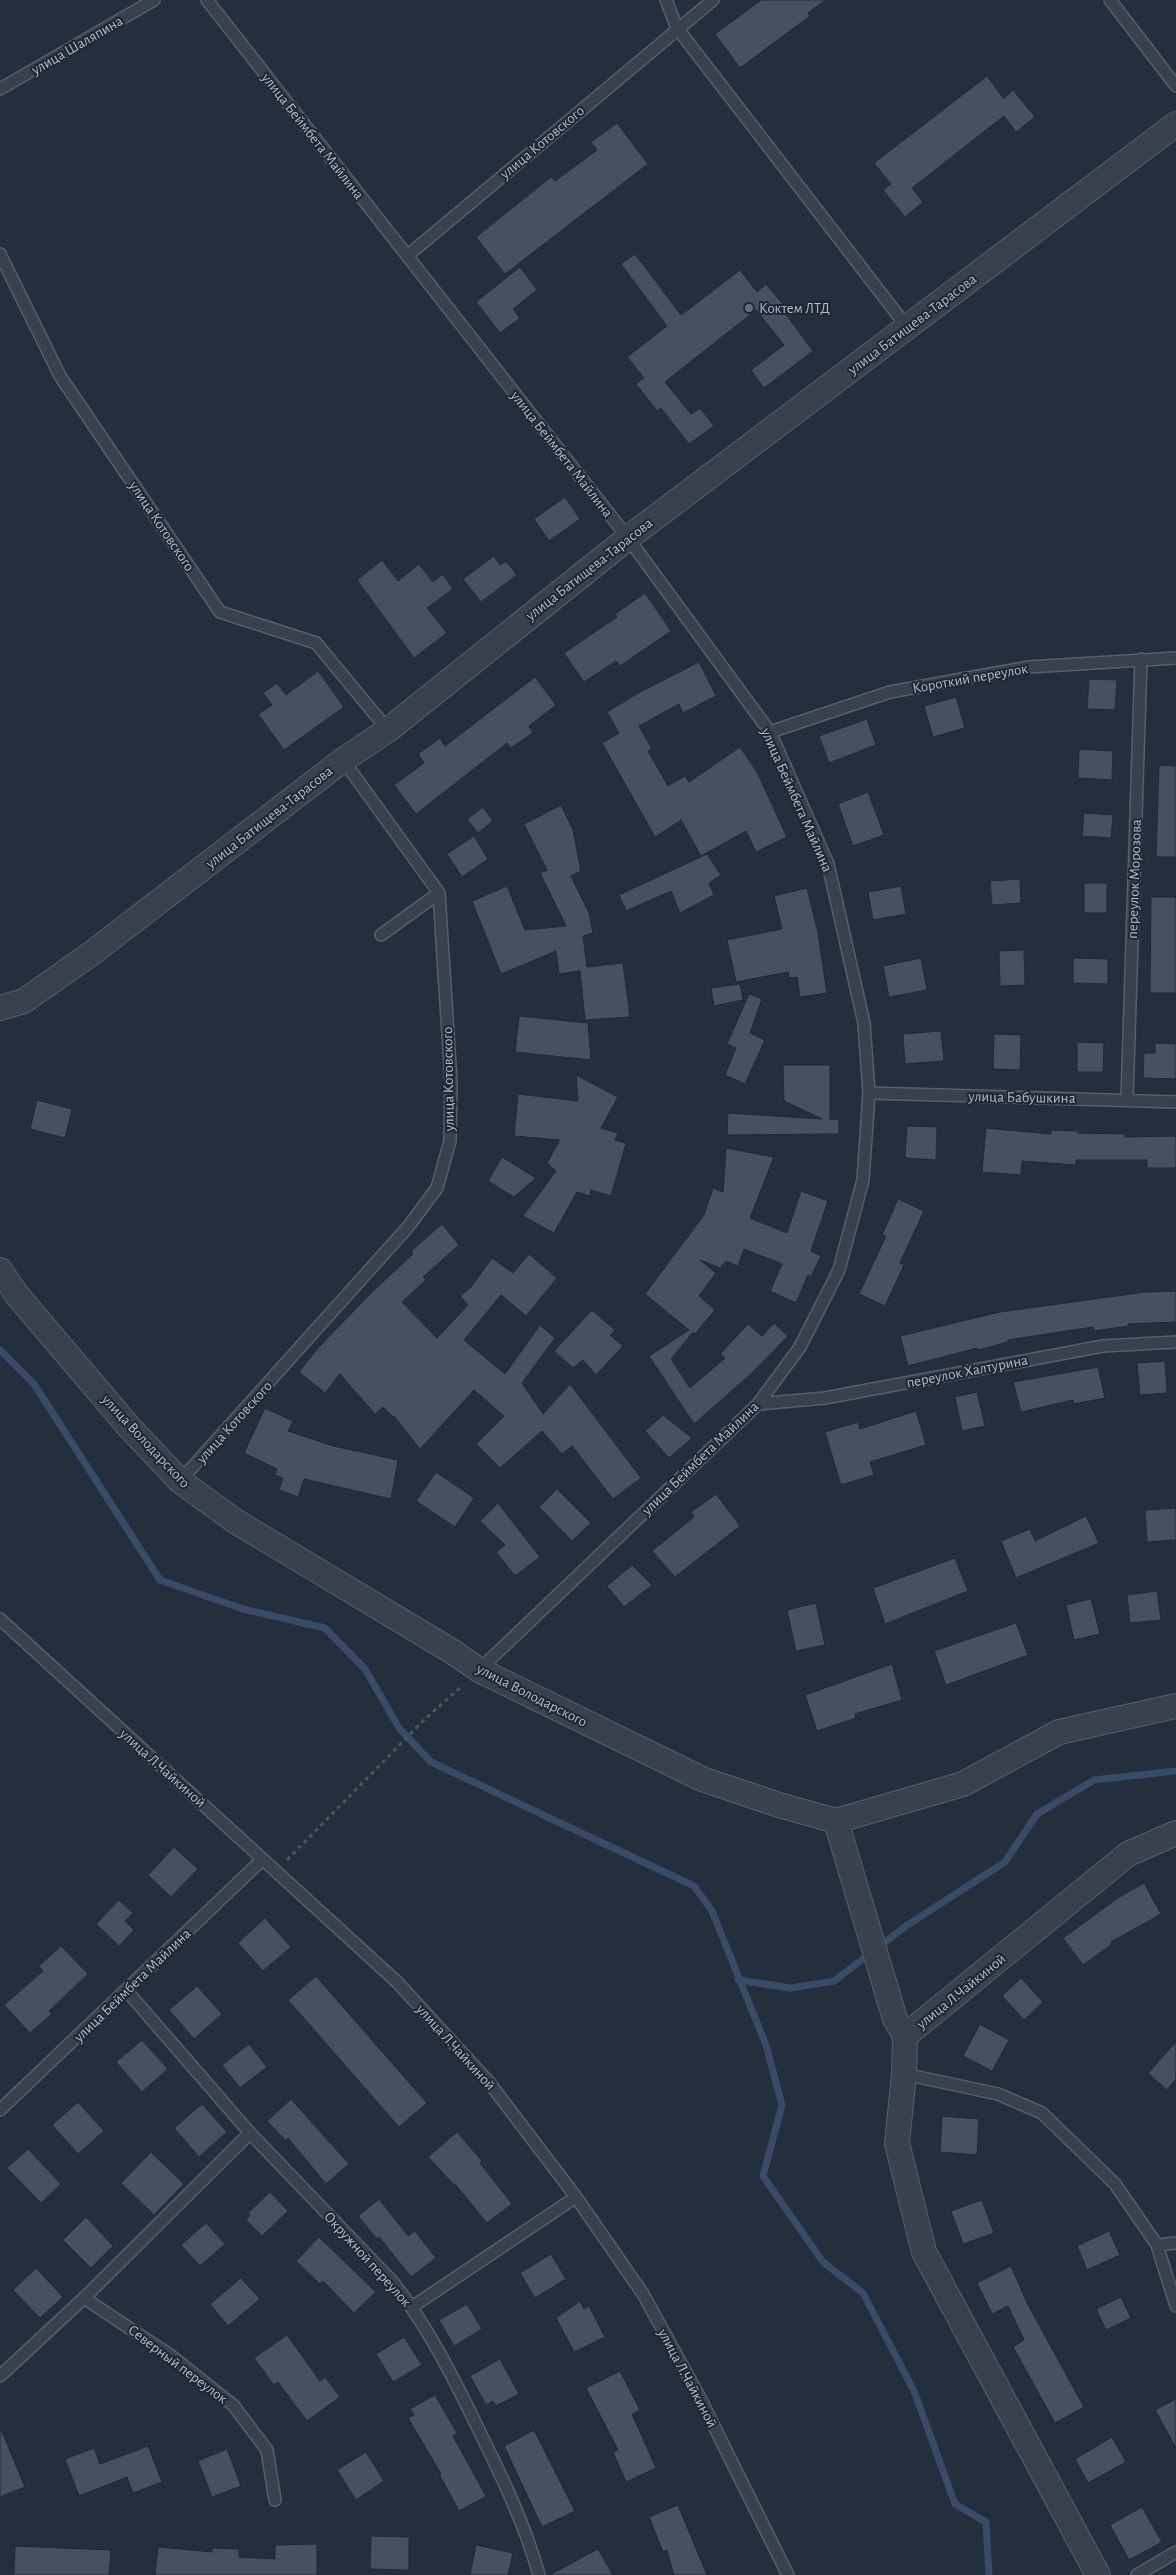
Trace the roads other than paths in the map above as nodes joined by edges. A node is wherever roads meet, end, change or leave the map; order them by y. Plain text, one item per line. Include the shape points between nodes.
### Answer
1 (154, 0) edge
2 (207, 0) edge
3 (666, 0) edge
4 (713, 0) edge
5 (1110, 0) edge
6 (677, 28) junction
7 (1176, 86) edge
8 (0, 89) edge
9 (1176, 124) edge
10 (0, 254) edge
11 (407, 256) junction
12 (907, 328) junction
13 (628, 538) junction
14 (1176, 658) edge
15 (1141, 659) junction
16 (388, 730) junction
17 (770, 732) junction
18 (344, 760) junction
19 (439, 893) junction
20 (381, 935) dead end
21 (0, 1008) edge
22 (868, 1093) junction
23 (1127, 1099) junction
24 (1176, 1102) edge
25 (0, 1270) edge
26 (1176, 1342) edge
27 (758, 1404) junction
28 (180, 1482) junction
29 (0, 1619) edge
30 (479, 1670) junction
31 (1176, 1706) edge
32 (836, 1821) junction
33 (1176, 1833) edge
34 (263, 1859) junction
35 (126, 1990) junction
36 (905, 2036) junction
37 (904, 2074) junction
38 (0, 2110) edge
39 (250, 2133) junction
40 (576, 2197) junction
41 (1176, 2243) edge
42 (1157, 2245) junction
43 (84, 2298) junction
44 (1176, 2306) edge
45 (412, 2307) junction
46 (0, 2376) edge
47 (275, 2500) dead end
48 (1176, 2552) edge
49 (539, 2575) edge
50 (788, 2575) edge
51 (1098, 2575) edge
52 (1137, 2575) edge

1 - 8 lane, улица Шаляпина
2 - 11 lane, улица Беймбета Майлина
3 - 6 lane
4 - 6 lane, улица Котовского
5 - 7 lane
6 - 11 lane, улица Котовского
6 - 12 lane
9 - 12 street, улица Батищева-Тарасова
10 - 16 lane, улица Котовского via 60,376 220,612 316,643
11 - 13 lane, улица Беймбета Майлина
12 - 13 street, улица Батищева-Тарасова
13 - 16 street, улица Батищева-Тарасова
13 - 17 lane, улица Беймбета Майлина
14 - 15 lane, Короткий переулок
15 - 17 lane, Короткий переулок via 1029,667 890,692
15 - 23 lane, переулок Морозова
16 - 18 street, улица Батищева-Тарасова
17 - 22 lane, улица Беймбета Майлина via 828,864 864,1023
18 - 19 lane
18 - 21 street, улица Батищева-Тарасова via 92,953 24,1001
19 - 20 lane
19 - 28 lane, улица Котовского via 451,1081 450,1141 437,1188 408,1227
22 - 23 lane, улица Бабушкина
22 - 27 lane, улица Беймбета Майлина via 863,1180 839,1270 800,1347
23 - 24 lane, улица Бабушкина
25 - 28 street, улица Володарского via 17,1295 129,1427
26 - 27 lane, переулок Халтурина via 1103,1346 824,1398
27 - 30 lane, улица Беймбета Майлина
28 - 30 street, улица Володарского via 236,1521
29 - 34 lane, улица Л.Чайкиной
30 - 32 street, улица Володарского via 702,1779
31 - 32 street via 1059,1732 963,1784
32 - 36 street via 895,2018
33 - 36 street, улица Л.Чайкиной via 1128,1854
34 - 35 lane, улица Беймбета Майлина
34 - 40 lane, улица Л.Чайкиной via 397,1982 488,2081
35 - 38 lane, улица Беймбета Майлина
35 - 39 lane, Окружной переулок
36 - 37 street, улица Л.Чайкиной
37 - 42 lane via 998,2094 1042,2114 1115,2184
37 - 51 street, улица Л.Чайкиной via 897,2143 924,2252
39 - 43 lane
39 - 45 lane, Окружной переулок via 392,2281
40 - 45 lane
40 - 50 lane, улица Л.Чайкиной via 643,2294
41 - 42 lane
42 - 44 lane
43 - 46 lane
43 - 47 lane, Северный переулок via 170,2355 233,2406 267,2450
45 - 49 lane, Окружной переулок via 444,2361 492,2456
48 - 52 lane

